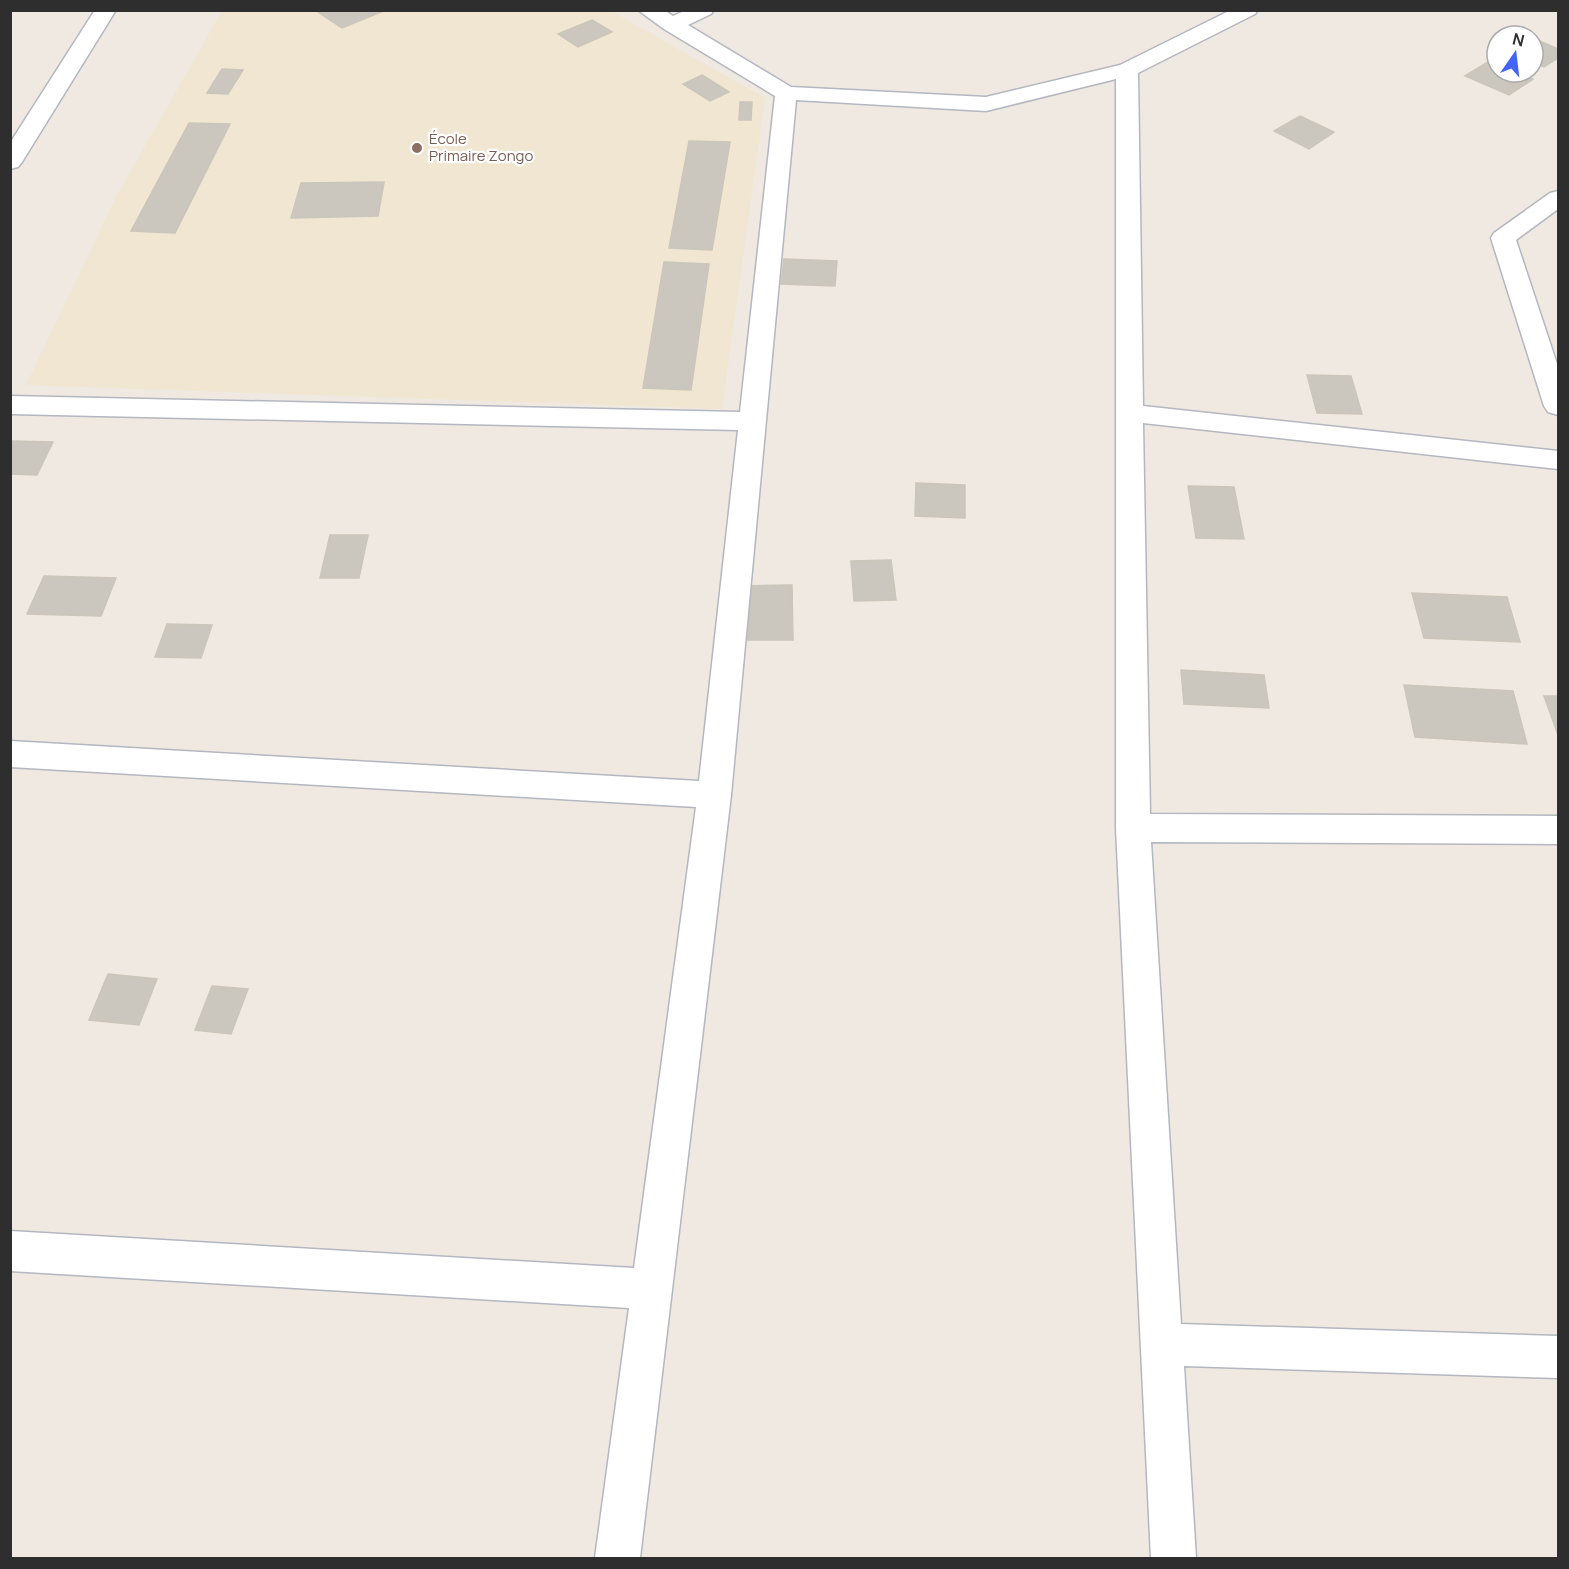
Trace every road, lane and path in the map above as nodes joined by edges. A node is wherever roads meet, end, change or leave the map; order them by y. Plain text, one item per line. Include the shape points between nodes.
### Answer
1 (106, 10) edge
2 (648, 10) edge
3 (704, 10) edge
4 (1248, 10) edge
5 (671, 25) junction
6 (1127, 70) junction
7 (786, 93) junction
8 (10, 162) edge
9 (1558, 198) edge
10 (10, 405) edge
11 (1558, 406) edge
12 (1130, 413) junction
13 (752, 421) junction
14 (1558, 460) edge
15 (10, 754) edge
16 (714, 795) junction
17 (1133, 828) junction
18 (1558, 830) edge
19 (10, 1251) edge
20 (651, 1289) junction
21 (1161, 1344) junction
22 (1558, 1357) edge
23 (618, 1558) edge
24 (1173, 1558) edge

1 - 8 street
2 - 5 street
3 - 5 street
4 - 6 street
5 - 7 street
6 - 7 street via 986,104
6 - 12 street
7 - 13 street
9 - 11 street via 1503,238
10 - 13 street
12 - 14 street
12 - 17 street
13 - 16 street
15 - 16 street
16 - 20 street
17 - 18 street
17 - 21 street
19 - 20 street
20 - 23 street
21 - 22 street
21 - 24 street

